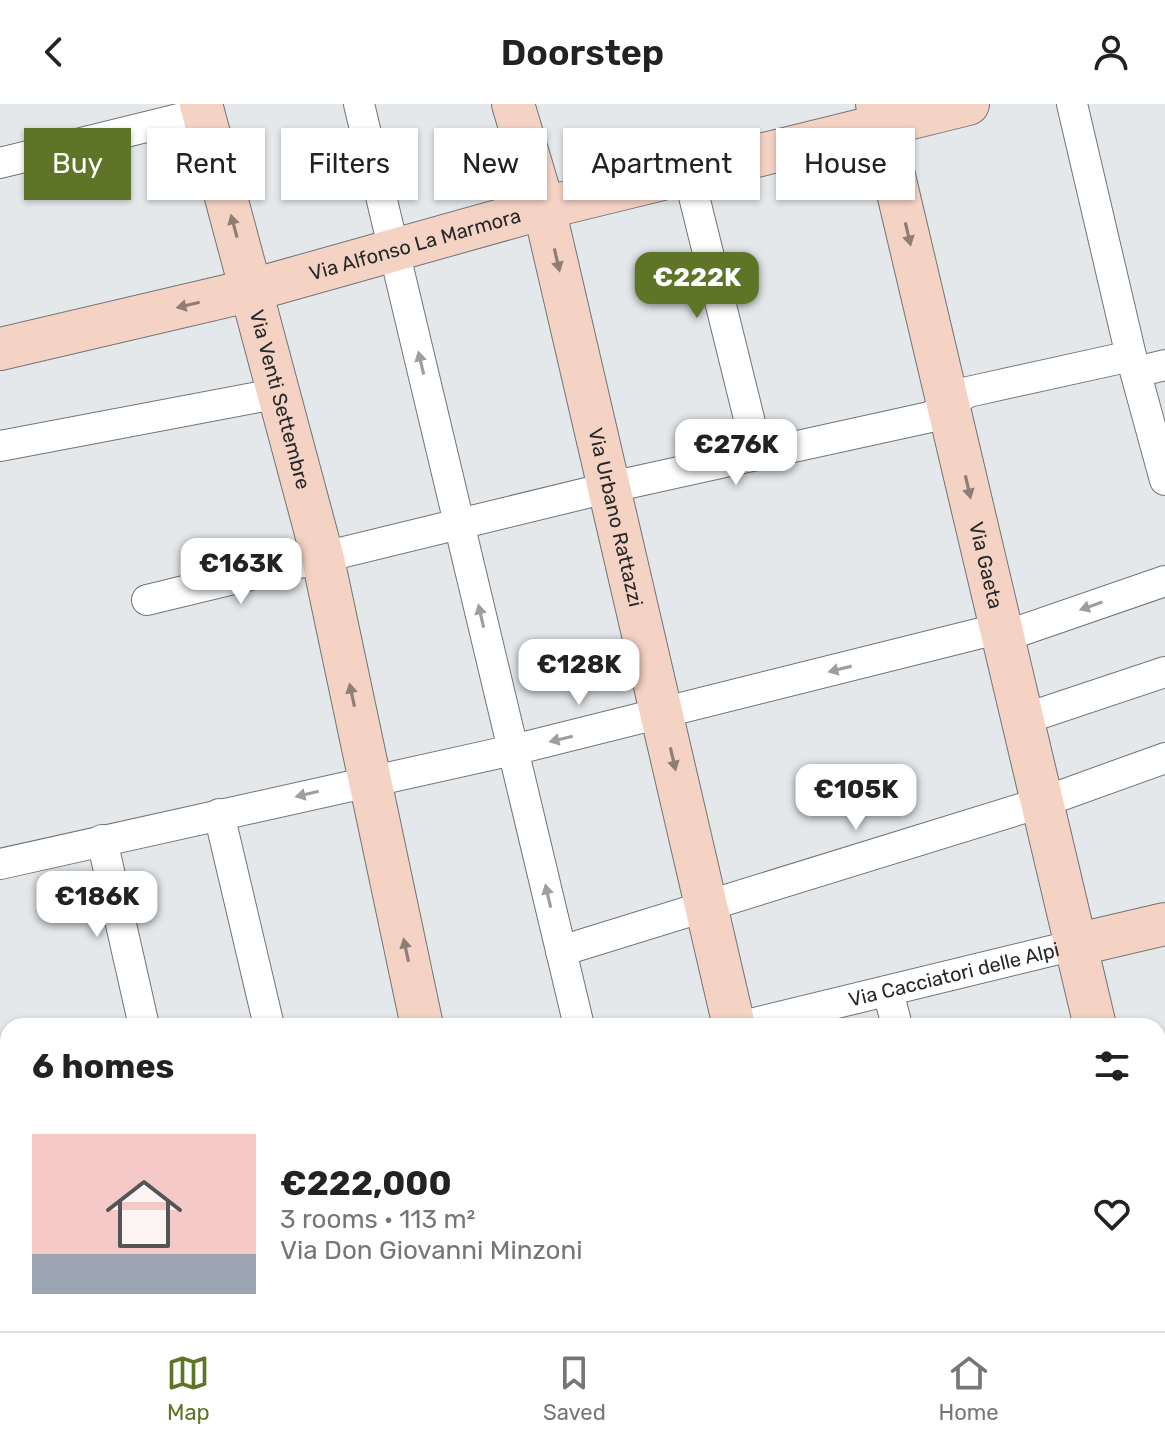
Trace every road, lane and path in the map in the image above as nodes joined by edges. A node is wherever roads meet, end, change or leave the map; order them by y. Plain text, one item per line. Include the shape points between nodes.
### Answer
1 (359, 104) edge
2 (513, 104) edge
3 (968, 104) edge
4 (1072, 104) edge
5 (202, 108) edge
6 (880, 115) edge
7 (760, 151) edge
8 (0, 163) edge
9 (576, 200) edge
10 (695, 200) edge
11 (544, 208) junction
12 (395, 252) junction
13 (252, 290) junction
14 (0, 349) edge
15 (1144, 364) edge
16 (280, 393) junction
17 (948, 404) junction
18 (0, 446) edge
19 (758, 455) junction
20 (1165, 480) edge
21 (611, 487) junction
22 (460, 524) junction
23 (323, 559) junction
24 (1165, 581) edge
25 (147, 600) dead end
26 (1001, 633) junction
27 (1165, 672) edge
28 (663, 715) junction
29 (1024, 719) junction
30 (513, 750) junction
31 (1165, 758) edge
32 (370, 780) junction
33 (1043, 802) junction
34 (219, 814) junction
35 (102, 840) junction
36 (0, 864) edge
37 (707, 906) junction
38 (1165, 924) edge
39 (1075, 945) junction
40 (561, 951) junction
41 (888, 991) junction
42 (142, 1018) edge
43 (267, 1018) edge
44 (420, 1018) edge
45 (577, 1018) edge
46 (732, 1018) edge
47 (775, 1018) edge
48 (895, 1018) edge
49 (1093, 1018) edge

1 - 12 street
2 - 11 street, Via Urbano Rattazzi
3 - 6 street, Via Alfonso La Marmora
4 - 15 street
5 - 8 street
13 -> 5 street, Via Venti Settembre
6 - 7 street, Via Alfonso La Marmora
6 -> 17 street, Via Gaeta
9 - 11 street, Via Alfonso La Marmora
10 - 19 street
11 - 12 street, Via Alfonso La Marmora
11 -> 21 street, Via Urbano Rattazzi
12 - 13 street, Via Alfonso La Marmora
22 -> 12 street
13 -> 14 street, Via Alfonso La Marmora
13 - 16 street, Via Venti Settembre
15 - 17 street via 968,392
15 - 20 street
16 - 18 street
16 - 23 street, Via Venti Settembre
17 - 19 street via 930,417
17 -> 26 street, Via Gaeta
19 - 21 street
21 - 22 street
21 - 28 street, Via Urbano Rattazzi
22 - 23 street
30 -> 22 street
23 - 25 street
32 -> 23 street, Via Venti Settembre
24 -> 26 street
26 -> 28 street via 989,631
26 - 29 street, Via Gaeta
27 - 29 street
28 -> 30 street
28 -> 37 street, Via Urbano Rattazzi
29 - 33 street, Via Gaeta
30 - 32 street
40 -> 30 street
31 - 33 street
32 -> 34 street
44 -> 32 street, Via Venti Settembre
33 - 37 street
33 - 39 street, Via Gaeta
34 - 35 street
34 - 43 street
35 - 36 street
35 - 42 street
37 - 40 street
37 - 46 street, Via Urbano Rattazzi
38 - 39 street, Via Cacciatori delle Alpi
39 - 41 street, Via Cacciatori delle Alpi
39 - 49 street, Via Gaeta
40 - 45 street
41 - 47 street, Via Cacciatori delle Alpi
41 - 48 street

